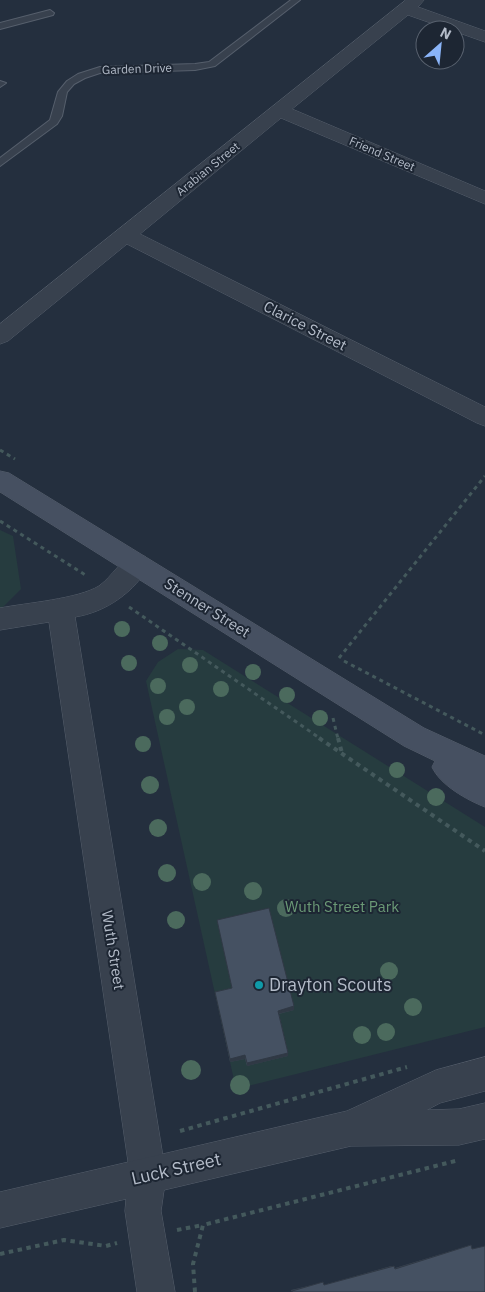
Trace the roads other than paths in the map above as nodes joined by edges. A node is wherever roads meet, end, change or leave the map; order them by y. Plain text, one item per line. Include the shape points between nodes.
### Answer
1 (296, 0) edge
2 (410, 4) edge
3 (50, 13) dead end
4 (0, 26) edge
5 (485, 37) edge
6 (280, 111) junction
7 (0, 162) edge
8 (485, 198) edge
9 (125, 236) junction
10 (0, 336) edge
11 (485, 416) edge
12 (0, 480) edge
13 (137, 564) junction
14 (60, 608) junction
15 (0, 619) edge
16 (414, 737) junction
17 (485, 770) edge
18 (485, 793) edge
19 (485, 1074) edge
20 (485, 1121) edge
21 (351, 1128) junction
22 (148, 1175) junction
23 (0, 1210) edge
24 (156, 1292) edge

1 - 7 lane, Garden Drive via 212,64 100,70 76,78 63,92 54,122
2 - 5 street
2 - 6 street, Arabian Street
3 - 4 lane
6 - 8 street, Friend Street
6 - 9 street, Arabian Street
9 - 10 street, Arabian Street
9 - 11 street, Clarice Street
12 - 13 main road, Stenner Street
13 - 14 street via 109,593 88,604
13 - 16 main road, Stenner Street
14 - 15 street
14 - 22 street, Wuth Street
16 - 17 main road, Stenner Street
16 - 18 main road, Stenner Street via 449,770
19 - 21 street, Luck Street via 436,1087
20 - 21 street, Luck Street via 459,1127
21 - 22 street, Luck Street
22 - 23 street, Luck Street
22 - 24 street, Wuth Street via 143,1211

